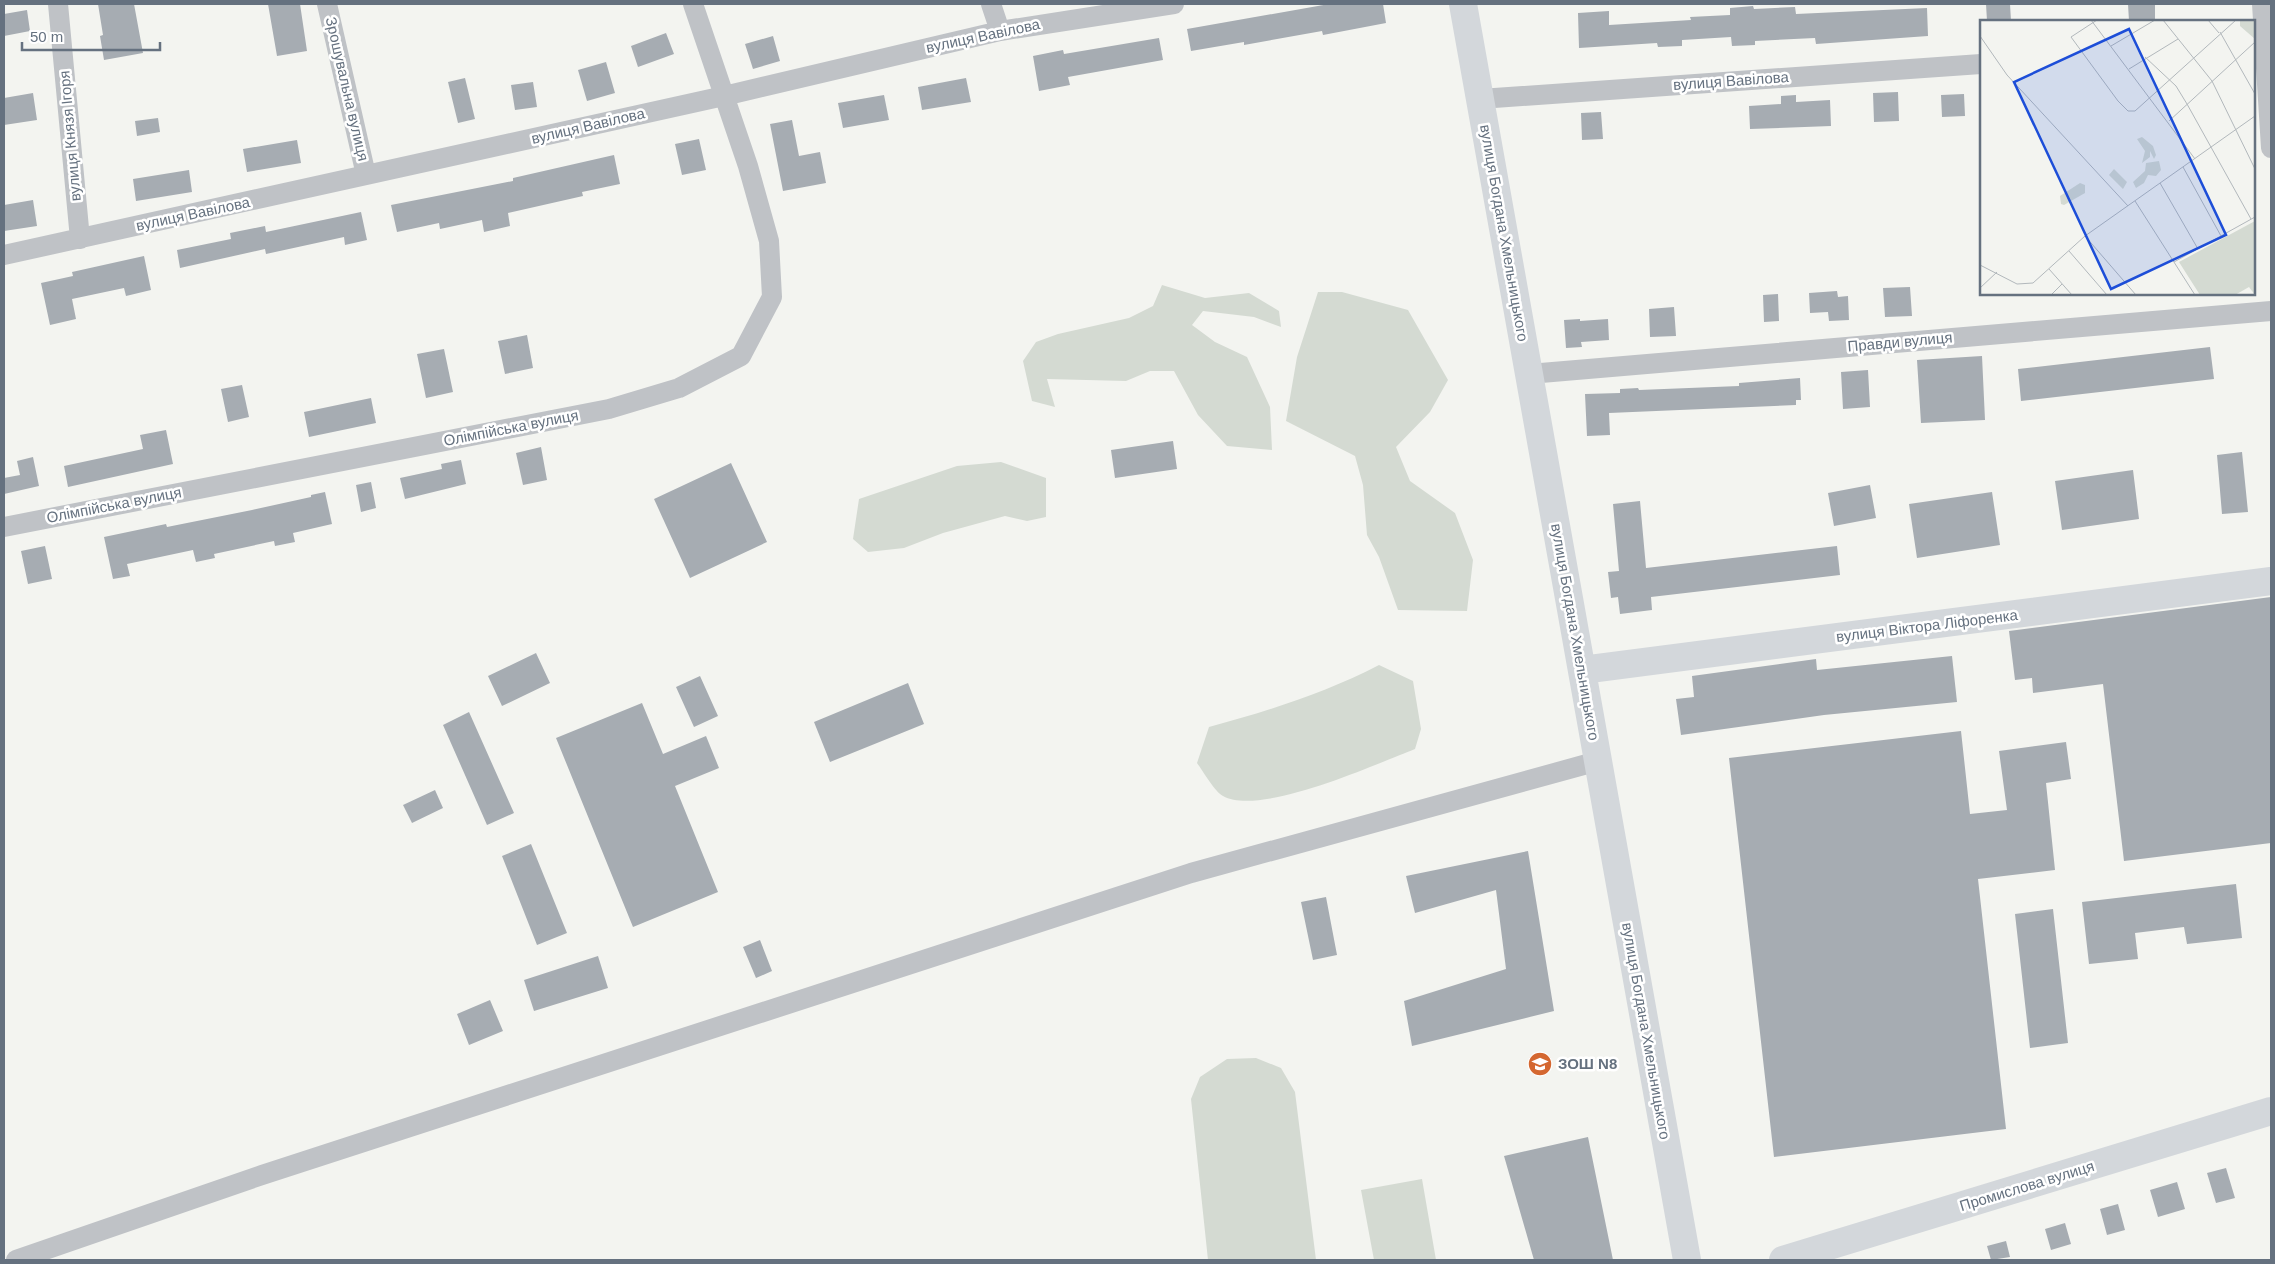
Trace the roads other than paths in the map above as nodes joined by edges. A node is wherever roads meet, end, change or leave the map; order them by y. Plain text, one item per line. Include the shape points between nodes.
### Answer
1 (58, 4) edge
2 (327, 4) edge
3 (693, 4) edge
4 (991, 4) edge
5 (1174, 4) edge
6 (1463, 4) edge
7 (2262, 4) edge
8 (1000, 30) junction
9 (2260, 44) edge
10 (1980, 64) edge
11 (724, 96) junction
12 (1480, 99) junction
13 (2271, 148) edge
14 (366, 175) junction
15 (80, 238) junction
16 (4, 256) edge
17 (2271, 311) edge
18 (1529, 374) junction
19 (4, 527) edge
20 (2271, 581) edge
21 (1582, 670) junction
22 (1598, 761) junction
23 (2271, 1111) edge
24 (16, 1260) edge
25 (1687, 1260) edge
26 (1783, 1260) edge

1 - 15 street, вулиця Князя Ігоря
2 - 14 street, Зрошувальна вулиця
3 - 11 street, Олімпійська вулиця
4 - 8 street
5 - 8 street, вулиця Вавілова
6 - 12 street, вулиця Богдана Хмельницького
7 - 9 street
8 - 11 street, вулиця Вавілова
9 - 13 street
10 - 12 street, вулиця Вавілова
11 - 14 street, вулиця Вавілова
11 - 19 street, Олімпійська вулиця via 769,241 772,298 741,356 679,388 608,409
12 - 18 street, вулиця Богдана Хмельницького
14 - 15 street, вулиця Вавілова
15 - 16 street, вулиця Вавілова
17 - 18 street, Правди вулиця
18 - 21 street, вулиця Богдана Хмельницького
20 - 21 street, вулиця Віктора Ліфоренка
21 - 22 street, вулиця Богдана Хмельницького
22 - 24 street via 1191,873 262,1175
22 - 25 street, вулиця Богдана Хмельницького
23 - 26 street, Промислова вулиця

